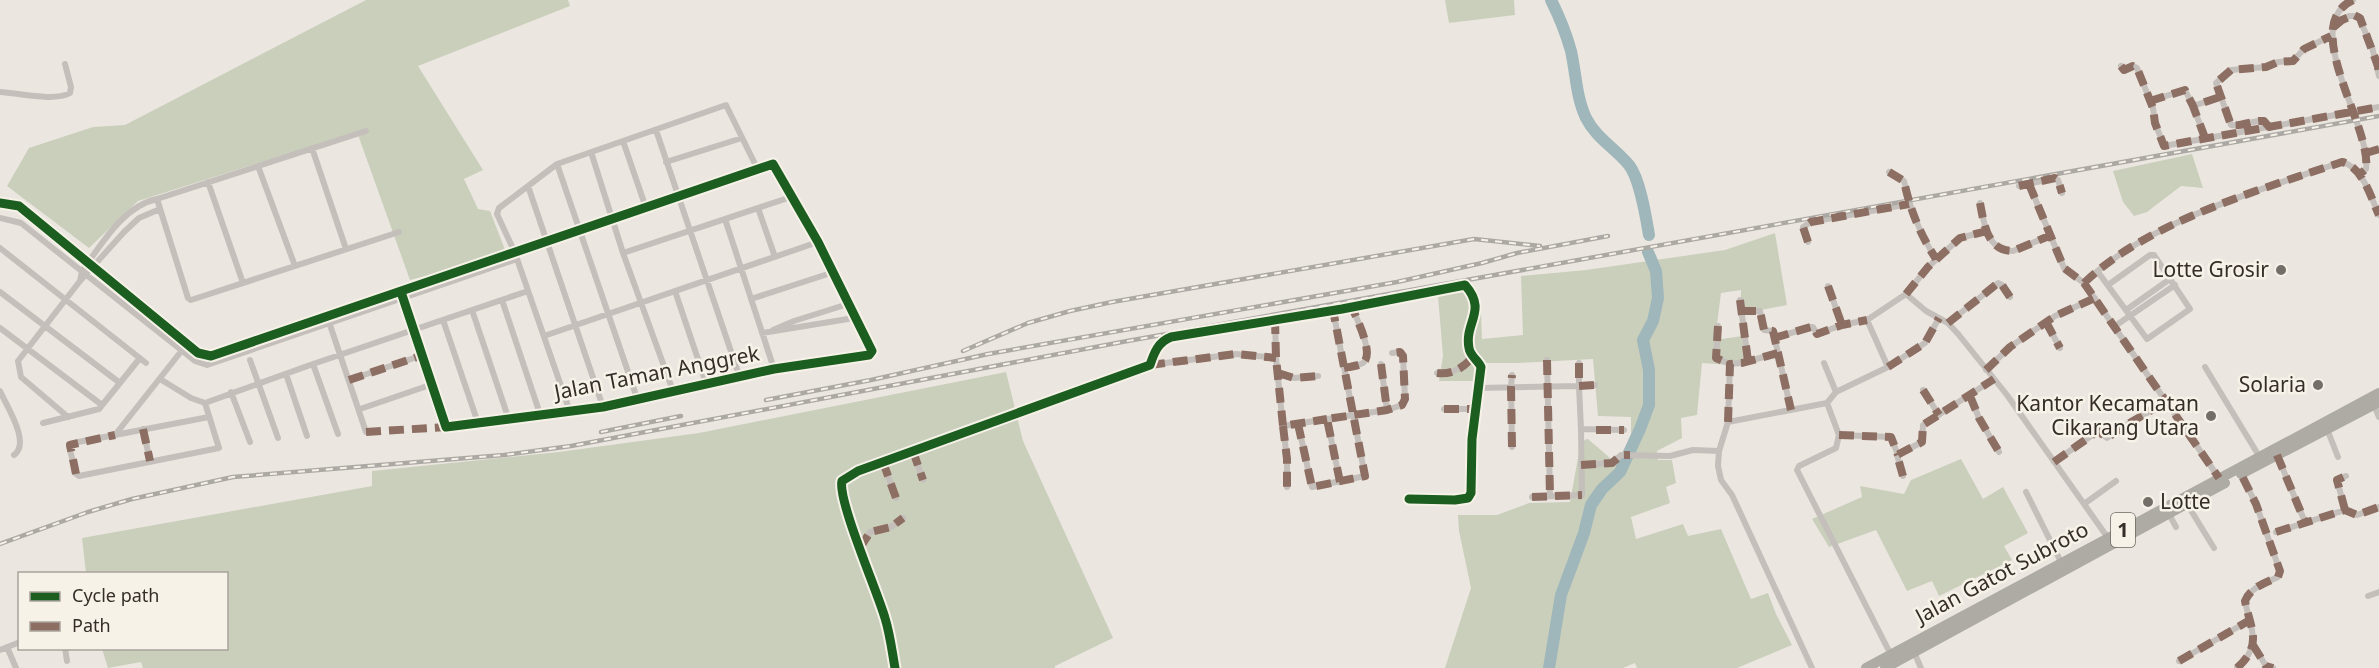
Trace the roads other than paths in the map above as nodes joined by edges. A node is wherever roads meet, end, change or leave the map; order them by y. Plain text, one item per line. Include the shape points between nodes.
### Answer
1 (2353, 0) edge
2 (2332, 28) junction
3 (2331, 36) junction
4 (65, 64) dead end
5 (2121, 66) dead end
6 (2379, 76) edge
7 (0, 92) edge
8 (2220, 97) junction
9 (2150, 101) junction
10 (2193, 106) junction
11 (2379, 107) edge
12 (2354, 113) junction
13 (2270, 128) junction
14 (656, 130) junction
15 (366, 131) dead end
16 (742, 138) junction
17 (2205, 138) junction
18 (623, 141) junction
19 (312, 148) junction
20 (2379, 149) edge
21 (591, 152) junction
22 (2366, 153) junction
23 (666, 162) junction
24 (557, 164) junction
25 (258, 166) junction
26 (758, 170) junction
27 (1889, 172) dead end
28 (2360, 174) junction
29 (208, 182) junction
30 (2029, 184) junction
31 (528, 186) junction
32 (2019, 186) dead end
33 (2062, 193) dead end
34 (679, 196) junction
35 (791, 196) junction
36 (157, 199) junction
37 (0, 203) edge
38 (1980, 203) dead end
39 (1909, 204) junction
40 (646, 208) junction
41 (758, 208) junction
42 (160, 209) junction
43 (2379, 215) edge
44 (0, 218) edge
45 (725, 219) junction
46 (612, 220) junction
47 (691, 230) junction
48 (580, 231) junction
49 (1986, 231) junction
50 (399, 232) dead end
51 (2049, 236) junction
52 (548, 242) junction
53 (818, 242) junction
54 (1808, 242) dead end
55 (0, 248) edge
56 (346, 249) junction
57 (623, 253) junction
58 (516, 256) junction
59 (774, 257) junction
60 (1936, 259) junction
61 (91, 265) junction
62 (295, 266) junction
63 (741, 269) junction
64 (834, 272) junction
65 (2098, 272) junction
66 (84, 273) junction
67 (708, 280) junction
68 (2172, 282) junction
69 (243, 283) junction
70 (2084, 283) junction
71 (2108, 285) junction
72 (1828, 286) dead end
73 (528, 291) junction
74 (675, 291) junction
75 (0, 292) edge
76 (1906, 294) junction
77 (402, 295) junction
78 (2010, 297) dead end
79 (2095, 298) junction
80 (751, 299) junction
81 (66, 300) junction
82 (502, 300) junction
83 (1740, 300) dead end
84 (642, 302) junction
85 (848, 304) junction
86 (1352, 307) junction
87 (472, 310) junction
88 (1333, 310) junction
89 (1741, 311) junction
90 (2128, 313) junction
91 (609, 314) junction
92 (854, 318) junction
93 (1939, 318) junction
94 (1275, 319) junction
95 (329, 320) junction
96 (443, 320) junction
97 (1867, 320) junction
98 (2046, 322) junction
99 (1948, 323) junction
100 (46, 325) junction
101 (576, 325) junction
102 (1842, 325) junction
103 (1718, 326) dead end
104 (2115, 326) junction
105 (0, 328) edge
106 (414, 330) junction
107 (773, 331) junction
108 (762, 333) junction
109 (544, 336) junction
110 (1774, 338) junction
111 (260, 343) junction
112 (188, 344) junction
113 (28, 348) junction
114 (2060, 348) dead end
115 (182, 351) junction
116 (1392, 353) dead end
117 (1778, 353) junction
118 (341, 355) junction
119 (423, 355) junction
120 (1473, 357) junction
121 (140, 358) junction
122 (1276, 358) junction
123 (250, 360) dead end
124 (1547, 360) dead end
125 (1748, 361) junction
126 (146, 363) dead end
127 (1579, 363) dead end
128 (1824, 363) dead end
129 (312, 364) junction
130 (1381, 364) dead end
131 (1730, 364) junction
132 (1150, 366) junction
133 (1888, 367) junction
134 (2205, 367) dead end
135 (1344, 368) junction
136 (774, 369) junction
137 (1986, 369) junction
138 (1278, 373) junction
139 (1437, 373) dead end
140 (286, 374) junction
141 (1317, 375) dead end
142 (1512, 375) dead end
143 (740, 378) junction
144 (160, 379) junction
145 (1994, 379) junction
146 (350, 380) junction
147 (120, 383) junction
148 (258, 383) junction
149 (706, 383) junction
150 (433, 384) junction
151 (1595, 385) dead end
152 (1548, 386) junction
153 (1579, 386) junction
154 (1511, 387) junction
155 (1479, 388) junction
156 (1923, 390) dead end
157 (0, 391) edge
158 (673, 391) junction
159 (231, 392) junction
160 (1836, 392) junction
161 (2379, 393) edge
162 (1970, 396) junction
163 (638, 398) junction
164 (2165, 401) junction
165 (205, 403) junction
166 (1827, 403) junction
167 (2376, 404) edge
168 (102, 405) junction
169 (603, 406) junction
170 (360, 409) junction
171 (569, 409) junction
172 (1444, 409) dead end
173 (1476, 409) junction
174 (1387, 410) junction
175 (1791, 410) junction
176 (540, 414) junction
177 (1353, 414) junction
178 (1939, 415) junction
179 (68, 417) junction
180 (210, 417) junction
181 (2379, 417) edge
182 (1327, 419) junction
183 (509, 420) junction
184 (1728, 422) junction
185 (43, 423) dead end
186 (478, 423) junction
187 (1298, 424) junction
188 (1283, 426) junction
189 (143, 429) junction
190 (1581, 429) junction
191 (2327, 429) junction
192 (1624, 430) dead end
193 (366, 432) dead end
194 (338, 434) dead end
195 (115, 435) junction
196 (1839, 435) junction
197 (307, 436) dead end
198 (278, 438) dead end
199 (250, 442) dead end
200 (1512, 447) dead end
201 (913, 451) junction
202 (1719, 451) junction
203 (1999, 452) dead end
204 (14, 455) dead end
205 (1898, 455) junction
206 (2277, 455) junction
207 (2259, 456) junction
208 (2338, 457) dead end
209 (150, 461) junction
210 (883, 462) junction
211 (2054, 462) junction
212 (1581, 465) junction
213 (2241, 474) junction
214 (1903, 476) dead end
215 (2346, 476) dead end
216 (2219, 478) junction
217 (923, 480) dead end
218 (2116, 481) dead end
219 (1340, 482) junction
220 (1287, 487) dead end
221 (2026, 492) dead end
222 (1550, 496) junction
223 (1532, 497) dead end
224 (896, 498) dead end
225 (1409, 499) dead end
226 (2084, 504) junction
227 (2187, 504) junction
228 (2379, 507) edge
229 (2345, 510) junction
230 (2169, 514) junction
231 (903, 518) dead end
232 (2305, 522) junction
233 (2176, 526) dead end
234 (2276, 532) dead end
235 (2108, 538) junction
236 (860, 548) junction
237 (2214, 548) dead end
238 (2062, 564) junction
239 (2379, 592) edge
240 (2368, 596) dead end
241 (2250, 620) junction
242 (18, 643) edge
243 (2253, 645) junction
244 (7, 647) junction
245 (0, 650) edge
246 (65, 650) edge
247 (1914, 652) junction
248 (1891, 655) junction
249 (68, 661) dead end
250 (2179, 661) dead end
251 (16, 668) edge
252 (895, 668) edge
253 (1812, 668) edge
254 (1866, 668) edge
255 (1885, 668) edge
256 (1921, 668) edge
257 (2236, 668) edge
258 (2273, 668) edge

1 - 2 street via 2341,7
2 - 3 street
2 - 6 street via 2349,16 2360,18
3 - 8 street via 2304,50 2293,61 2228,72 2216,83
3 - 12 street
4 - 7 street via 71,87 65,96
5 - 9 street via 2124,70 2136,67
8 - 10 street
8 - 13 street via 2231,125 2258,120
9 - 10 street via 2186,90
9 - 17 street via 2163,145
10 - 17 street
11 - 12 street
12 - 13 street
12 - 22 street
13 - 17 street
14 - 16 street via 726,105
14 - 18 street
14 - 23 street
15 - 19 street
16 - 23 street
16 - 26 street
18 - 21 street
18 - 40 street
19 - 25 street
19 - 56 street
20 - 22 street
21 - 24 street
21 - 46 street
22 - 28 street via 2366,169
23 - 34 street
24 - 31 street
24 - 48 street
25 - 29 street
25 - 62 street
26 - 34 street
26 - 35 street via 774,164
27 - 39 street via 1904,181
28 - 43 street
28 - 65 street via 2342,162 2238,198 2158,232
29 - 36 street
29 - 69 street
30 - 32 street
30 - 33 street via 2055,178
30 - 51 street
31 - 52 street
31 - 58 street via 499,208 497,214
34 - 40 street
34 - 47 street
35 - 41 street
35 - 53 street
36 - 42 street
36 - 61 street via 139,204 130,212
37 - 61 street via 19,206
38 - 49 street
39 - 54 street via 1811,222 1803,227
39 - 60 street
40 - 46 street
41 - 45 street
41 - 59 street
42 - 61 street via 134,222
42 - 69 street via 189,300
44 - 66 street via 21,223
45 - 47 street
45 - 63 street
46 - 48 street
46 - 57 street
47 - 57 street
47 - 67 street
48 - 52 street
48 - 91 street
49 - 51 street via 1992,244 2010,251
49 - 60 street via 1963,236
50 - 56 street
51 - 70 street via 2064,268
52 - 58 street
52 - 101 street
53 - 59 street
53 - 64 street
55 - 81 street
56 - 62 street
57 - 84 street
58 - 73 street
58 - 77 street
59 - 63 street
60 - 76 street
61 - 66 street
61 - 112 street
62 - 69 street
63 - 67 street
63 - 80 street
64 - 80 street
64 - 85 street
65 - 70 street
65 - 71 street
66 - 81 street
66 - 115 street
67 - 74 street
67 - 143 street
68 - 71 street via 2152,254
68 - 90 street
68 - 90 street via 2190,309 2148,339
70 - 79 street
71 - 90 street
72 - 102 street
73 - 82 street
73 - 109 street
74 - 84 street
74 - 149 street
75 - 100 street
76 - 93 street
76 - 97 street
77 - 95 street
77 - 106 street
78 - 99 street via 1998,283
79 - 98 street
79 - 104 street
80 - 108 street
81 - 100 street
81 - 121 street
82 - 87 street
82 - 176 street
83 - 89 street
84 - 91 street
84 - 158 street
85 - 92 street
85 - 107 street
86 - 88 street
86 - 120 street via 1466,285 1476,303 1468,340
86 - 135 street via 1367,355 1364,362
87 - 96 street
87 - 183 street
88 - 94 street
88 - 135 street
89 - 110 street via 1760,311 1764,330 1773,331
89 - 125 street
90 - 104 street
91 - 101 street
91 - 163 street
92 - 107 street
92 - 136 street, Jalan Taman Anggrek via 872,350 869,355
93 - 99 street
93 - 133 street via 1924,343
94 - 122 street
94 - 132 street via 1166,339 1156,348
95 - 111 street
95 - 118 street
96 - 106 street
96 - 186 street
97 - 102 street
97 - 133 street
98 - 114 street
98 - 137 street
99 - 137 street
100 - 113 street
100 - 147 street
101 - 109 street
101 - 169 street
102 - 110 street via 1817,334 1810,327
103 - 131 street via 1716,358
104 - 164 street
105 - 113 street
106 - 118 street
106 - 119 street
107 - 108 street
108 - 136 street
109 - 171 street
110 - 117 street
111 - 112 street via 211,357 201,355
111 - 115 street via 207,365 195,362
112 - 115 street
113 - 168 street
113 - 179 street via 18,361 21,377
115 - 144 street
116 - 174 street via 1401,352 1403,356 1405,399 1400,406
117 - 125 street
117 - 175 street
118 - 129 street
118 - 146 street
119 - 146 street
119 - 150 street
120 - 139 street via 1454,371
120 - 155 street via 1481,367
121 - 126 street
121 - 147 street
122 - 132 street via 1236,354
122 - 138 street
123 - 148 street
124 - 152 street
125 - 131 street
127 - 153 street
128 - 160 street
129 - 140 street
129 - 194 street
130 - 174 street
131 - 184 street
132 - 201 street
133 - 160 street
134 - 207 street
135 - 177 street
136 - 143 street, Jalan Taman Anggrek
137 - 145 street
138 - 141 street via 1298,378
138 - 188 street
140 - 148 street
140 - 197 street
142 - 154 street
143 - 149 street, Jalan Taman Anggrek
144 - 165 street
144 - 195 street
145 - 162 street
145 - 211 street
146 - 170 street
147 - 168 street
148 - 159 street
148 - 198 street
149 - 158 street, Jalan Taman Anggrek
150 - 170 street
150 - 186 street, Jalan Taman Anggrek via 446,426
151 - 153 street
152 - 153 street
152 - 154 street
152 - 222 street
153 - 190 street
154 - 155 street
154 - 200 street
155 - 173 street
156 - 178 street
157 - 204 street via 19,433 21,446
158 - 163 street, Jalan Taman Anggrek
159 - 165 street
159 - 199 street
160 - 166 street
161 - 207 highway, Jalan Gatot Subroto / 1
162 - 178 street
162 - 203 street
163 - 169 street, Jalan Taman Anggrek
164 - 211 street via 2106,438 2098,431
164 - 216 street
165 - 180 street
166 - 175 street
166 - 196 street
167 - 181 street
167 - 191 highway, Jalan Gatot Subroto / 1
168 - 179 street via 97,410
169 - 171 street, Jalan Taman Anggrek
170 - 193 street
171 - 176 street, Jalan Taman Anggrek
172 - 173 street
173 - 225 street via 1469,497
174 - 177 street
175 - 184 street
176 - 183 street, Jalan Taman Anggrek
177 - 182 street
177 - 219 street via 1365,476
178 - 205 street via 1923,425 1922,442
179 - 185 street
180 - 189 street
180 - 209 street via 219,448
182 - 187 street
182 - 219 street
183 - 186 street, Jalan Taman Anggrek
184 - 202 street
187 - 188 street
187 - 219 street via 1312,488
188 - 220 street
189 - 195 street
189 - 209 street
190 - 192 street
190 - 212 street
191 - 206 highway, Jalan Gatot Subroto / 1
191 - 208 street
195 - 209 street via 69,446 76,476
196 - 205 street via 1891,437
196 - 248 street via 1833,451 1797,470
201 - 210 street
201 - 217 street
202 - 212 street via 1621,455 1612,463
202 - 253 street via 1718,473 1732,495
205 - 214 street
206 - 213 highway, Jalan Gatot Subroto / 1
206 - 232 street
207 - 216 highway, Jalan Gatot Subroto / 1
210 - 224 street
210 - 236 street via 842,481
211 - 226 street
212 - 222 street via 1582,495
213 - 227 highway, Jalan Gatot Subroto / 1
213 - 241 street via 2280,571 2278,577 2248,596 2245,601
215 - 229 street via 2337,480
216 - 235 highway, Jalan Gatot Subroto / 1
218 - 226 street
221 - 238 street
222 - 223 street
226 - 235 street
227 - 230 highway, Jalan Gatot Subroto / 1
227 - 237 street
228 - 229 street via 2357,515
229 - 232 street
230 - 233 street
230 - 247 highway, Jalan Gatot Subroto / 1
231 - 236 street via 891,527 870,532
232 - 234 street
235 - 238 highway, Jalan Gatot Subroto / 1
236 - 252 street via 885,618
238 - 248 highway, Jalan Gatot Subroto / 1
239 - 240 street
241 - 243 street via 2255,636
241 - 250 street
242 - 244 street
243 - 257 street
243 - 258 street via 2266,666
244 - 245 street
244 - 251 street
246 - 249 street
247 - 255 highway, Jalan Gatot Subroto / 1
247 - 256 street
248 - 254 highway, Jalan Gatot Subroto / 1

